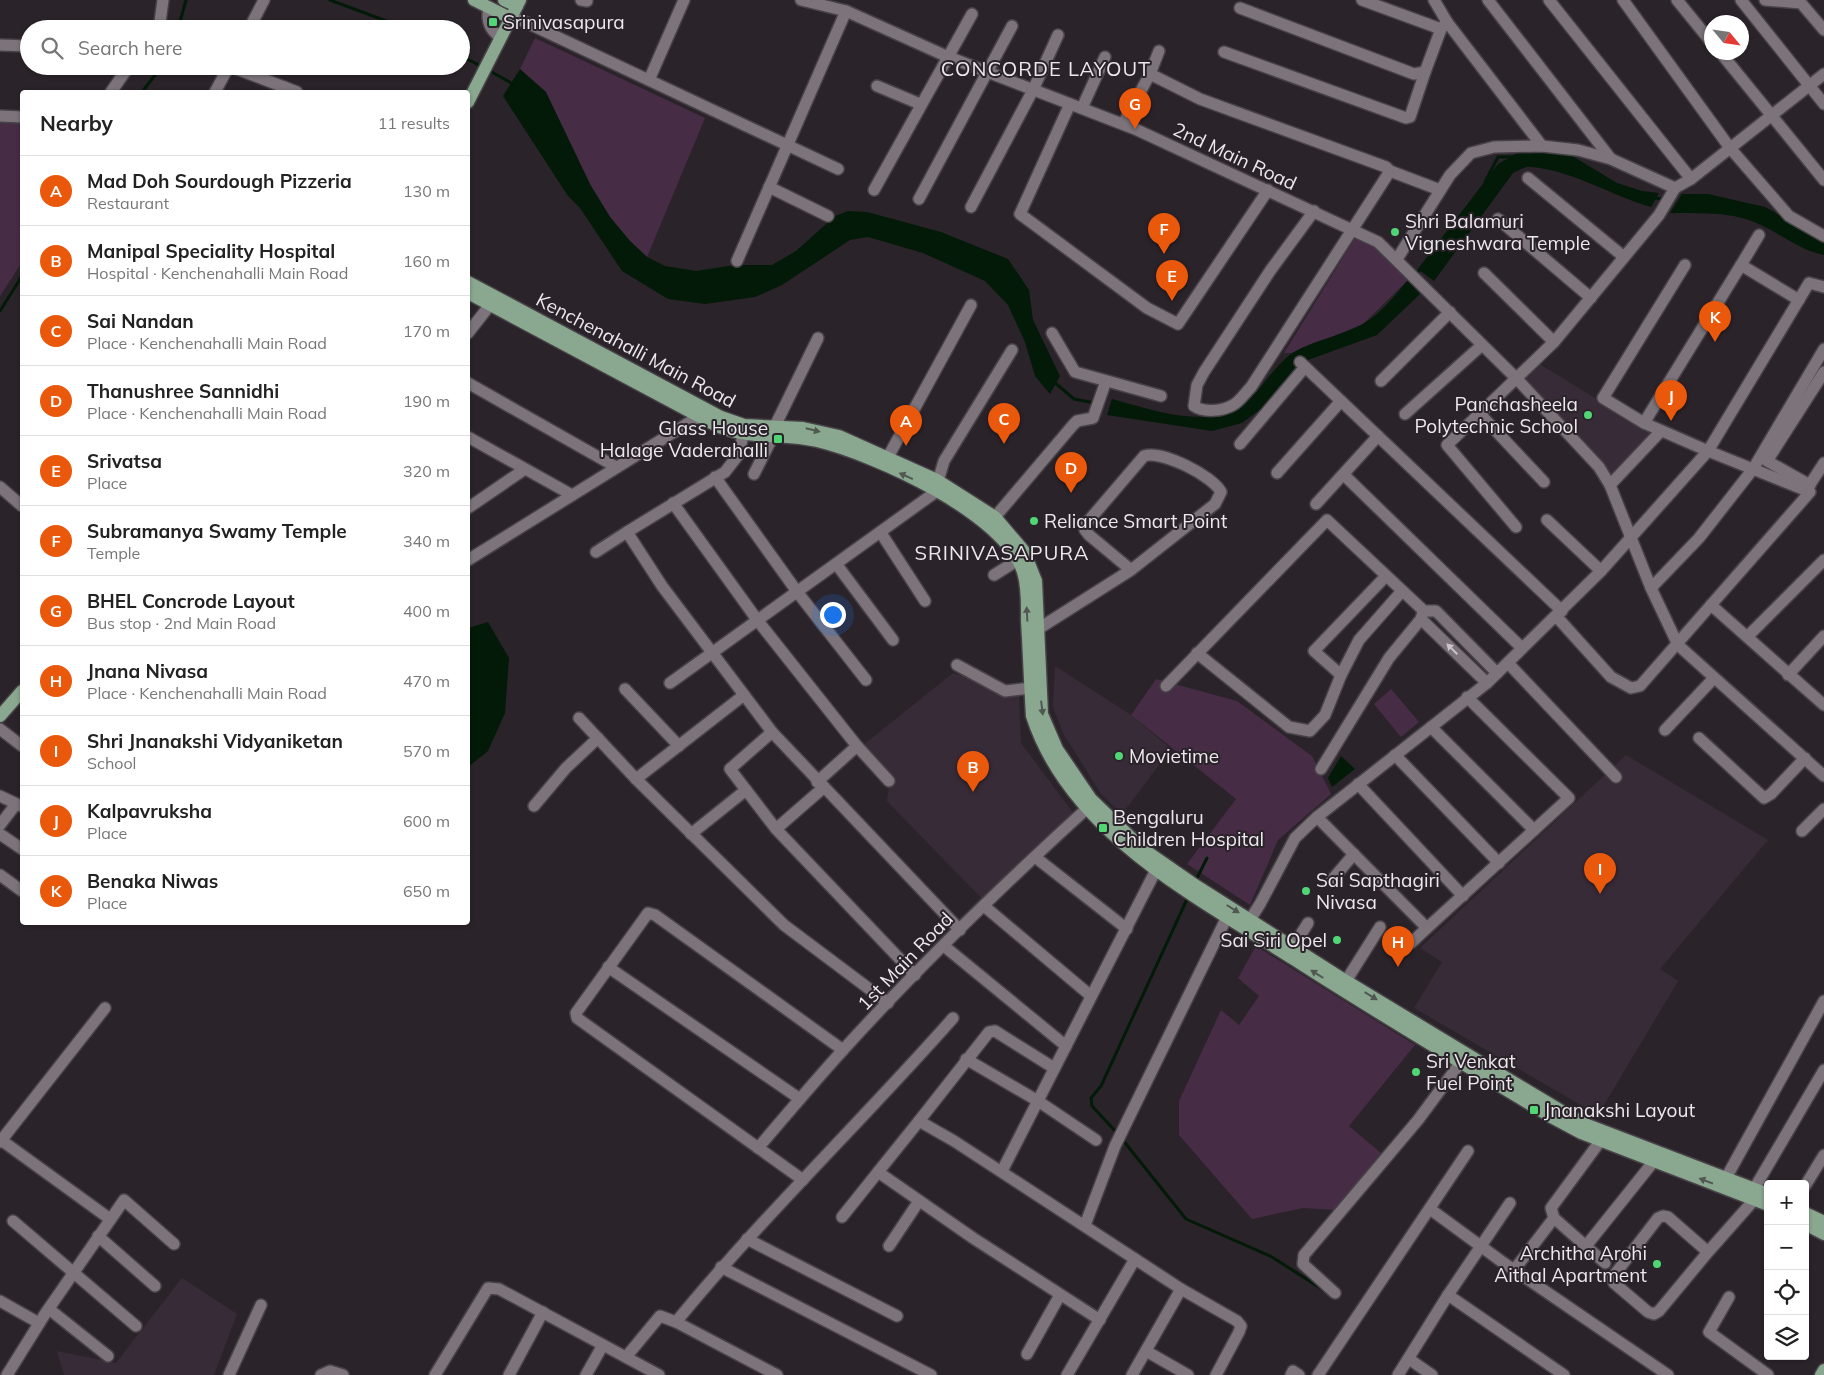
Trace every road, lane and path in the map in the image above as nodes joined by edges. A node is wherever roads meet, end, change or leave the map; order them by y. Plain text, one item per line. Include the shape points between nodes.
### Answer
1 (163, 0) edge
2 (264, 0) edge
3 (474, 0) edge
4 (504, 0) edge
5 (684, 0) edge
6 (801, 0) edge
7 (1362, 0) edge
8 (1434, 0) edge
9 (1488, 0) edge
10 (1549, 0) edge
11 (1623, 0) edge
12 (1677, 0) edge
13 (1741, 0) edge
14 (1765, 0) edge
15 (518, 3) edge
16 (489, 8) junction
17 (1240, 8) dead end
18 (846, 10) junction
19 (972, 14) dead end
20 (516, 19) junction
21 (160, 20) edge
22 (254, 20) edge
23 (1444, 25) junction
24 (1012, 26) dead end
25 (1824, 30) edge
26 (1704, 32) edge
27 (1058, 35) dead end
28 (500, 37) junction
29 (0, 45) edge
30 (20, 46) edge
31 (1159, 51) dead end
32 (1224, 52) dead end
33 (946, 56) junction
34 (1105, 57) dead end
35 (1726, 60) edge
36 (988, 72) junction
37 (1425, 72) junction
38 (1150, 74) junction
39 (1824, 74) edge
40 (123, 75) edge
41 (224, 75) edge
42 (249, 75) edge
43 (649, 80) junction
44 (877, 86) dead end
45 (1809, 86) junction
46 (112, 90) edge
47 (216, 90) edge
48 (283, 90) edge
49 (1033, 90) junction
50 (470, 98) edge
51 (920, 104) junction
52 (1824, 104) edge
53 (1076, 106) junction
54 (0, 116) edge
55 (1771, 116) junction
56 (20, 117) edge
57 (1123, 124) junction
58 (787, 145) junction
59 (1542, 146) junction
60 (1730, 148) junction
61 (1611, 159) junction
62 (838, 169) dead end
63 (1390, 171) junction
64 (1528, 178) dead end
65 (1692, 179) junction
66 (1824, 180) edge
67 (769, 187) junction
68 (874, 190) dead end
69 (1268, 190) junction
70 (1440, 190) junction
71 (1674, 190) junction
72 (919, 199) dead end
73 (971, 207) dead end
74 (1314, 211) junction
75 (828, 216) dead end
76 (1498, 219) dead end
77 (1353, 230) junction
78 (1759, 235) dead end
79 (1824, 236) edge
80 (1624, 257) junction
81 (1397, 259) junction
82 (737, 261) dead end
83 (1685, 265) dead end
84 (1741, 265) junction
85 (1484, 273) dead end
86 (470, 283) edge
87 (1824, 287) edge
88 (470, 294) edge
89 (1591, 298) junction
90 (1799, 300) junction
91 (490, 305) junction
92 (971, 305) dead end
93 (1450, 312) junction
94 (470, 330) edge
95 (1052, 333) dead end
96 (818, 338) dead end
97 (1554, 342) junction
98 (1482, 345) junction
99 (1824, 349) edge
100 (1012, 350) dead end
101 (1824, 372) edge
102 (1517, 379) junction
103 (1106, 381) junction
104 (1381, 381) dead end
105 (470, 384) edge
106 (1161, 396) dead end
107 (1341, 401) junction
108 (701, 413) junction
109 (1406, 414) dead end
110 (1480, 414) junction
111 (1644, 424) junction
112 (774, 431) junction
113 (1661, 431) junction
114 (743, 435) junction
115 (1378, 436) junction
116 (470, 438) edge
117 (1240, 444) dead end
118 (1708, 451) junction
119 (888, 457) junction
120 (1824, 463) edge
121 (616, 467) junction
122 (525, 469) junction
123 (1753, 469) junction
124 (1276, 473) dead end
125 (754, 474) dead end
126 (1344, 475) junction
127 (715, 477) junction
128 (1544, 482) dead end
129 (1610, 485) junction
130 (940, 486) junction
131 (0, 488) edge
132 (1808, 488) junction
133 (572, 495) junction
134 (674, 503) junction
135 (20, 504) edge
136 (1316, 504) dead end
137 (470, 507) edge
138 (994, 517) junction
139 (1547, 520) dead end
140 (1516, 527) dead end
141 (627, 532) junction
142 (881, 533) junction
143 (1631, 537) junction
144 (596, 552) dead end
145 (470, 559) edge
146 (1018, 560) junction
147 (1824, 560) edge
148 (837, 565) junction
149 (1131, 570) junction
150 (1601, 571) junction
151 (994, 575) dead end
152 (1386, 576) junction
153 (1651, 588) junction
154 (1402, 591) junction
155 (798, 593) junction
156 (925, 601) dead end
157 (1711, 605) junction
158 (1559, 613) junction
159 (1422, 615) junction
160 (758, 621) junction
161 (1038, 630) junction
162 (1748, 636) junction
163 (1824, 636) edge
164 (893, 640) dead end
165 (1678, 645) junction
166 (1522, 648) junction
167 (713, 653) junction
168 (1197, 653) junction
169 (1508, 663) junction
170 (957, 665) dead end
171 (1497, 673) junction
172 (1342, 675) junction
173 (1788, 675) junction
174 (1714, 678) junction
175 (866, 680) dead end
176 (670, 683) dead end
177 (1487, 683) junction
178 (1166, 686) dead end
179 (1030, 688) junction
180 (625, 689) dead end
181 (20, 693) edge
182 (744, 695) junction
183 (1467, 697) junction
184 (1824, 705) edge
185 (0, 716) edge
186 (579, 718) dead end
187 (1430, 727) junction
188 (0, 729) edge
189 (1665, 730) dead end
190 (772, 732) junction
191 (598, 738) junction
192 (1699, 738) dead end
193 (20, 744) edge
194 (679, 746) junction
195 (857, 746) junction
196 (1395, 755) junction
197 (1804, 758) junction
198 (1322, 770) dead end
199 (1824, 776) edge
200 (1616, 777) dead end
201 (636, 780) junction
202 (889, 781) dead end
203 (1358, 784) junction
204 (820, 785) junction
205 (746, 790) junction
206 (0, 796) edge
207 (1090, 805) junction
208 (19, 806) edge
209 (534, 806) dead end
210 (1824, 809) edge
211 (1317, 817) junction
212 (0, 825) edge
213 (776, 829) junction
214 (1534, 830) junction
215 (1802, 831) dead end
216 (0, 834) edge
217 (691, 834) junction
218 (20, 848) edge
219 (1354, 854) junction
220 (1035, 858) junction
221 (1499, 863) junction
222 (1156, 870) junction
223 (0, 875) edge
224 (1331, 881) dead end
225 (20, 890) edge
226 (1463, 896) junction
227 (984, 906) junction
228 (1227, 917) junction
229 (1308, 923) dead end
230 (1247, 924) junction
231 (1380, 927) dead end
232 (1428, 928) junction
233 (1127, 929) junction
234 (960, 930) junction
235 (1411, 943) dead end
236 (944, 946) junction
237 (1292, 947) junction
238 (608, 967) junction
239 (915, 975) junction
240 (1346, 981) junction
241 (1091, 996) junction
242 (1824, 1001) edge
243 (888, 1003) junction
244 (105, 1008) dead end
245 (953, 1018) dead end
246 (1066, 1046) junction
247 (843, 1050) junction
248 (966, 1059) junction
249 (1461, 1062) junction
250 (1054, 1068) junction
251 (1824, 1070) edge
252 (800, 1099) junction
253 (1038, 1101) junction
254 (919, 1121) junction
255 (1096, 1140) dead end
256 (1601, 1140) junction
257 (0, 1141) edge
258 (758, 1148) junction
259 (1468, 1151) dead end
260 (1824, 1156) edge
261 (1654, 1161) junction
262 (1002, 1171) junction
263 (878, 1172) junction
264 (1726, 1178) junction
265 (803, 1180) junction
266 (1809, 1180) edge
267 (1754, 1194) junction
268 (1764, 1194) edge
269 (919, 1201) junction
270 (1764, 1202) edge
271 (1510, 1203) dead end
272 (1430, 1209) junction
273 (1809, 1215) edge
274 (842, 1217) dead end
275 (1554, 1218) junction
276 (110, 1219) junction
277 (13, 1221) dead end
278 (1824, 1222) edge
279 (1085, 1224) junction
280 (1807, 1225) edge
281 (1824, 1234) edge
282 (98, 1236) junction
283 (747, 1238) junction
284 (174, 1244) dead end
285 (889, 1246) dead end
286 (1586, 1246) junction
287 (1482, 1247) junction
288 (1708, 1252) junction
289 (1135, 1259) junction
290 (1605, 1263) dead end
291 (721, 1267) junction
292 (1514, 1270) junction
293 (74, 1273) junction
294 (155, 1286) dead end
295 (1181, 1289) junction
296 (1335, 1293) dead end
297 (1060, 1295) junction
298 (1448, 1295) junction
299 (1729, 1297) dead end
300 (0, 1301) edge
301 (261, 1305) dead end
302 (49, 1309) junction
303 (543, 1312) junction
304 (897, 1316) dead end
305 (1100, 1320) junction
306 (676, 1322) junction
307 (39, 1323) junction
308 (136, 1326) dead end
309 (603, 1345) junction
310 (1146, 1351) junction
311 (1027, 1354) dead end
312 (108, 1356) dead end
313 (626, 1357) junction
314 (1408, 1359) junction
315 (0, 1364) edge
316 (1824, 1370) edge
317 (9, 1372) edge
318 (229, 1375) edge
319 (321, 1375) edge
320 (343, 1375) edge
321 (435, 1375) edge
322 (509, 1375) edge
323 (586, 1375) edge
324 (659, 1375) edge
325 (777, 1375) edge
326 (930, 1375) edge
327 (1067, 1375) edge
328 (1132, 1375) edge
329 (1188, 1375) edge
330 (1216, 1375) edge
331 (1291, 1375) edge
332 (1299, 1375) edge
333 (1318, 1375) edge
334 (1398, 1375) edge
335 (1432, 1375) edge
336 (1564, 1375) edge
337 (1668, 1375) edge
338 (1768, 1375) edge
339 (1820, 1375) edge

1 - 21 street
2 - 22 street
3 - 16 main road
4 - 15 main road
5 - 43 street
6 - 18 street, 2nd Main Road
7 - 23 street
8 - 23 street
9 - 61 street
10 - 65 street
11 - 60 street
12 - 26 street
13 - 45 street
14 - 25 street via 1801,3
15 - 20 main road
16 - 20 main road
16 - 28 street via 490,26
17 - 37 street via 1414,74
18 - 33 street, 2nd Main Road
18 - 58 street
19 - 33 street
20 - 28 main road
20 - 43 street
23 - 37 street
23 - 59 street
24 - 36 street
27 - 49 street
28 - 50 main road
29 - 30 street
31 - 38 street
32 - 37 street via 1406,118 1410,116
33 - 36 street, 2nd Main Road
33 - 51 street
34 - 53 street
35 - 55 street
36 - 49 street, 2nd Main Road
36 - 72 street
38 - 57 street
38 - 63 street via 1200,99
39 - 45 street
40 - 46 street
41 - 47 street
42 - 48 street
43 - 58 street
44 - 51 street
45 - 52 street
45 - 55 street
49 - 53 street, 2nd Main Road
49 - 73 street
51 - 68 street
53 - 57 street, 2nd Main Road
53 - 69 street via 1020,214 1147,308 1178,324
54 - 56 street
55 - 60 street
55 - 66 street
57 - 69 street, 2nd Main Road
58 - 62 street
58 - 67 street
59 - 61 street via 1578,150
59 - 70 street via 1494,147 1471,153
60 - 65 street
60 - 79 street via 1789,216
61 - 71 street
63 - 70 street
63 - 77 street
64 - 80 street
65 - 71 street
67 - 75 street
67 - 82 street
69 - 74 street, 2nd Main Road
70 - 81 street
71 - 80 street via 1659,215
74 - 77 street, 2nd Main Road
74 - 77 street via 1204,372 1194,395 1194,407 1211,410 1232,406 1251,387
76 - 89 street
77 - 81 street, 2nd Main Road via 1378,242
78 - 84 street
80 - 89 street
81 - 93 street, 2nd Main Road
83 - 111 street via 1603,398
84 - 90 street
84 - 111 street
85 - 97 street
86 - 108 main road, Kenchenahalli Main Road
87 - 90 street via 1809,283
88 - 91 main road, Kenchenahalli Main Road
89 - 97 street
90 - 118 street
91 - 94 street
91 - 108 main road, Kenchenahalli Main Road
92 - 119 street
93 - 98 street, 2nd Main Road
93 - 104 street
95 - 103 street via 1075,372
96 - 112 street
97 - 102 street
98 - 102 street, 2nd Main Road
98 - 109 street
99 - 123 street
100 - 130 street via 944,461
101 - 132 street via 1767,461
102 - 110 street
102 - 129 street, 2nd Main Road via 1599,467
103 - 106 street
103 - 138 street via 1093,418 1077,421
105 - 121 street
107 - 115 street
107 - 117 street via 1302,364
107 - 124 street
108 - 112 main road, Kenchenahalli Main Road
108 - 114 main road, Kenchenahalli Main Road via 724,430
108 - 121 street
110 - 128 street
110 - 140 street via 1447,445
111 - 113 street
112 - 114 main road, Kenchenahalli Main Road
112 -> 119 main road, Kenchenahalli Main Road via 803,428 839,436
112 - 125 street
130 -> 112 main road, Kenchenahalli Main Road via 836,446
113 - 118 street
113 - 129 street
114 - 127 street via 739,454 725,472
115 - 126 street
115 - 158 street
116 - 122 street
118 - 123 street
118 - 143 street
119 - 130 main road, Kenchenahalli Main Road
120 - 132 street
121 - 133 street
122 - 133 street
122 - 137 street
123 - 132 street
123 - 153 street via 1699,538
126 - 136 street
126 - 166 street
127 - 134 street
127 - 155 street
129 - 143 street, 2nd Main Road
130 - 138 main road, Kenchenahalli Main Road
130 - 142 street
130 - 146 main road, Kenchenahalli Main Road via 986,523 1011,548
131 - 135 street
132 - 157 street via 1810,492
133 - 145 street
134 - 141 street
134 - 160 street
138 - 161 main road, Kenchenahalli Main Road via 1019,542 1033,570
139 - 150 street
141 - 144 street
141 - 167 street via 662,586
142 - 148 street
142 - 156 street
143 - 150 street
143 - 153 street, 2nd Main Road
146 - 151 street
179 -> 146 main road, Kenchenahalli Main Road via 1027,593
147 - 162 street
148 - 155 street
148 - 164 street
149 - 149 street via 1215,504 1221,492 1218,486 1163,456 1144,456 1085,530
149 - 161 street
150 - 158 street
152 - 154 street
152 - 168 street via 1327,520
152 - 172 street via 1314,651
153 - 165 street, 2nd Main Road
154 - 159 street
154 - 172 street via 1359,640
155 - 160 street
155 - 175 street
157 - 162 street
157 - 165 street
158 - 165 street via 1611,677 1630,688 1640,686
158 - 166 street
159 - 171 street via 1436,611
177 -> 159 street
159 - 198 street via 1389,658
160 - 167 street
160 - 195 street
161 -> 207 main road, Kenchenahalli Main Road via 1042,707 1047,729
162 - 173 street
163 - 173 street
165 - 174 street
166 - 169 street
167 - 176 street
167 - 182 street
168 - 172 street via 1289,727 1310,731 1325,715
168 - 178 street
169 - 171 street
169 - 200 street
170 - 179 street via 1005,691
171 - 177 street
173 - 184 street
174 - 189 street
174 - 197 street
177 - 183 street
179 - 207 main road, Kenchenahalli Main Road via 1032,716 1038,733 1049,754
180 - 194 street
181 - 185 main road
182 - 190 street
182 - 194 street
183 - 187 street
183 - 214 street via 1568,798
186 - 191 street
187 - 196 street
187 - 214 street
188 - 193 street
190 - 204 street
190 - 205 street via 730,769
191 - 201 street
191 - 209 street via 566,768
192 - 197 street via 1764,798
194 - 201 street
195 - 202 street
195 - 204 street
196 - 203 street
196 - 221 street
197 - 199 street
201 - 217 street
203 - 211 street
203 - 226 street
204 - 213 street
204 - 234 street
205 - 213 street
205 - 217 street
206 - 208 street
207 - 220 street, 1st Main Road
207 - 222 main road, Kenchenahalli Main Road via 1137,857
207 -> 230 main road, Kenchenahalli Main Road via 1143,849
208 - 212 street
210 - 215 street
211 - 219 street
211 - 230 street via 1295,838
213 - 239 street
214 - 221 street
216 - 218 street
217 - 243 street via 784,926
219 - 224 street
219 - 232 street
220 - 227 street, 1st Main Road
220 - 233 street
221 - 226 street
222 - 228 main road, Kenchenahalli Main Road
222 - 233 street
223 - 225 street
226 - 232 street
227 - 234 street, 1st Main Road
227 - 241 street
228 - 230 main road, Kenchenahalli Main Road
228 - 279 street via 1115,1146
229 - 237 street
230 - 237 main road, Kenchenahalli Main Road
249 -> 230 main road, Kenchenahalli Main Road
231 - 240 street
232 - 235 street
233 - 241 street
234 - 236 street, 1st Main Road
236 - 239 street, 1st Main Road
236 - 246 street
237 - 240 main road, Kenchenahalli Main Road
238 - 247 street via 648,913 655,915
238 - 252 street
238 - 258 street via 576,1012 577,1018
239 - 243 street, 1st Main Road
240 -> 264 main road, Kenchenahalli Main Road via 1585,1124
241 - 246 street
242 - 264 street
243 - 247 street, 1st Main Road
244 - 257 street
245 - 265 street via 887,1093
246 - 250 street
247 - 252 street, 1st Main Road
248 - 250 street via 989,1032 994,1031
248 - 253 street
248 - 254 street
249 - 256 main road, Kenchenahalli Main Road via 1553,1118
249 - 296 street via 1418,1120 1304,1255 1303,1264
250 - 253 street
251 - 267 street
252 - 258 street, 1st Main Road
253 - 255 street
253 - 262 street
254 - 262 street
254 - 263 street
256 - 261 main road, Kenchenahalli Main Road
256 - 275 street via 1551,1208
257 - 276 street
258 - 265 street
259 - 272 street
260 - 266 street
267 -> 261 main road, Kenchenahalli Main Road
261 - 286 street
262 - 279 street
263 - 269 street
263 - 274 street
264 - 267 main road, Kenchenahalli Main Road
265 - 283 street
267 - 268 main road, Kenchenahalli Main Road
267 - 270 main road, Kenchenahalli Main Road
267 - 288 street
269 - 285 street
269 - 297 street
271 - 287 street
272 - 287 street
272 - 333 street
273 - 278 main road
275 - 286 street
275 - 292 street
276 - 282 street
276 - 284 street via 124,1200
277 - 293 street
279 - 289 street
280 - 281 main road
282 - 293 street
282 - 294 street
283 - 291 street
283 - 304 street
286 - 290 street
287 - 292 street
287 - 298 street
288 - 288 street via 1663,1216 1653,1224 1612,1278 1654,1314
289 - 295 street
289 - 305 street
291 - 306 street
291 - 326 street
292 - 337 street
293 - 302 street
293 - 308 street
295 - 310 street
295 - 330 street via 1241,1326
297 - 305 street
297 - 311 street
298 - 314 street
298 - 336 street
299 - 338 street via 1709,1332
300 - 307 street
301 - 318 street
302 - 307 street
302 - 312 street
303 - 309 street
303 - 321 street via 499,1289 488,1288
303 - 322 street
305 - 327 street
306 - 313 street via 660,1316
306 - 325 street
307 - 317 street
309 - 313 street
309 - 323 street
310 - 328 street
310 - 329 street
313 - 324 street
314 - 334 street
314 - 335 street
315 - 317 street
316 - 339 main road
319 - 320 street via 330,1371
331 - 332 street via 1293,1371

